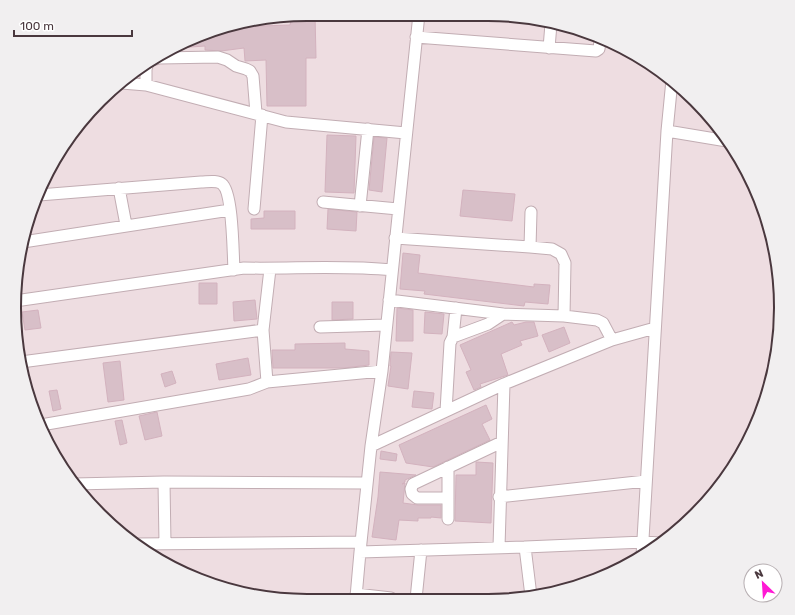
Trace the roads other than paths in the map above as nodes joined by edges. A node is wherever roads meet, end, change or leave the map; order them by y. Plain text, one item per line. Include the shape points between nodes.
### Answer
1 (418, 21) edge
2 (551, 29) edge
3 (416, 37) junction
4 (600, 44) edge
5 (549, 48) junction
6 (166, 58) edge
7 (146, 70) edge
8 (129, 84) edge
9 (146, 85) junction
10 (671, 88) edge
11 (259, 114) junction
12 (368, 129) junction
13 (667, 131) junction
14 (406, 132) junction
15 (719, 139) edge
16 (119, 188) junction
17 (45, 195) edge
18 (323, 202) dead end
19 (360, 206) junction
20 (254, 209) dead end
21 (398, 209) junction
22 (230, 210) junction
23 (531, 212) dead end
24 (126, 225) junction
25 (395, 238) junction
26 (29, 241) edge
27 (530, 247) junction
28 (270, 269) junction
29 (234, 270) junction
30 (392, 270) junction
31 (21, 299) edge
32 (389, 300) junction
33 (456, 308) junction
34 (503, 314) junction
35 (564, 316) junction
36 (386, 325) junction
37 (320, 327) dead end
38 (655, 328) junction
39 (263, 330) junction
40 (453, 337) junction
41 (612, 340) junction
42 (27, 361) edge
43 (382, 371) junction
44 (267, 382) junction
45 (504, 384) junction
46 (446, 411) junction
47 (47, 425) edge
48 (502, 442) junction
49 (371, 446) junction
50 (448, 467) junction
51 (646, 481) junction
52 (164, 482) junction
53 (367, 483) junction
54 (82, 484) edge
55 (499, 497) junction
56 (448, 498) junction
57 (448, 519) dead end
58 (644, 542) junction
59 (652, 542) edge
60 (145, 544) edge
61 (165, 544) junction
62 (360, 547) junction
63 (525, 547) junction
64 (499, 548) junction
65 (643, 548) edge
66 (421, 550) junction
67 (529, 591) edge
68 (356, 594) edge
69 (417, 594) edge

1 - 3 street
2 - 5 street
3 - 5 street
3 - 14 street
4 - 5 street via 596,51
6 - 11 street via 218,57 246,68 253,76
7 - 9 street
8 - 9 street
9 - 11 street
10 - 13 street
11 - 12 street via 286,122
11 - 20 street
12 - 14 street
12 - 19 street
13 - 15 street
13 - 38 street
14 - 21 street
16 - 17 street
16 - 22 street via 214,182 226,188
16 - 24 street
18 - 19 street
19 - 21 street
21 - 25 street
22 - 24 street
22 - 29 street
23 - 27 street
24 - 26 street
25 - 27 street
25 - 30 street
27 - 35 street via 552,249 561,254 565,262
28 - 29 street
28 - 30 street via 316,266
28 - 39 street
29 - 31 street
30 - 32 street
32 - 33 street
32 - 36 street
33 - 34 street
33 - 40 street
34 - 35 street
34 - 40 street via 488,324
35 - 41 street via 603,323
36 - 37 street
36 - 43 street
38 - 41 street
38 - 51 street
39 - 42 street
39 - 44 street
40 - 46 street via 450,343
41 - 45 street
43 - 44 street
43 - 49 street
44 - 47 street via 249,389
45 - 46 street
45 - 48 street
46 - 49 street
48 - 50 street
48 - 55 street
49 - 53 street
50 - 56 street
50 - 56 street via 413,484 411,488 412,494 417,498
51 - 55 street
51 - 58 street
52 - 53 street
52 - 54 street
52 - 61 street
53 - 62 street
55 - 64 street
56 - 57 street
58 - 59 street
58 - 63 street
58 - 65 street
60 - 61 street
61 - 62 street
62 - 66 street
62 - 68 street
63 - 64 street
63 - 67 street
64 - 66 street
66 - 69 street

